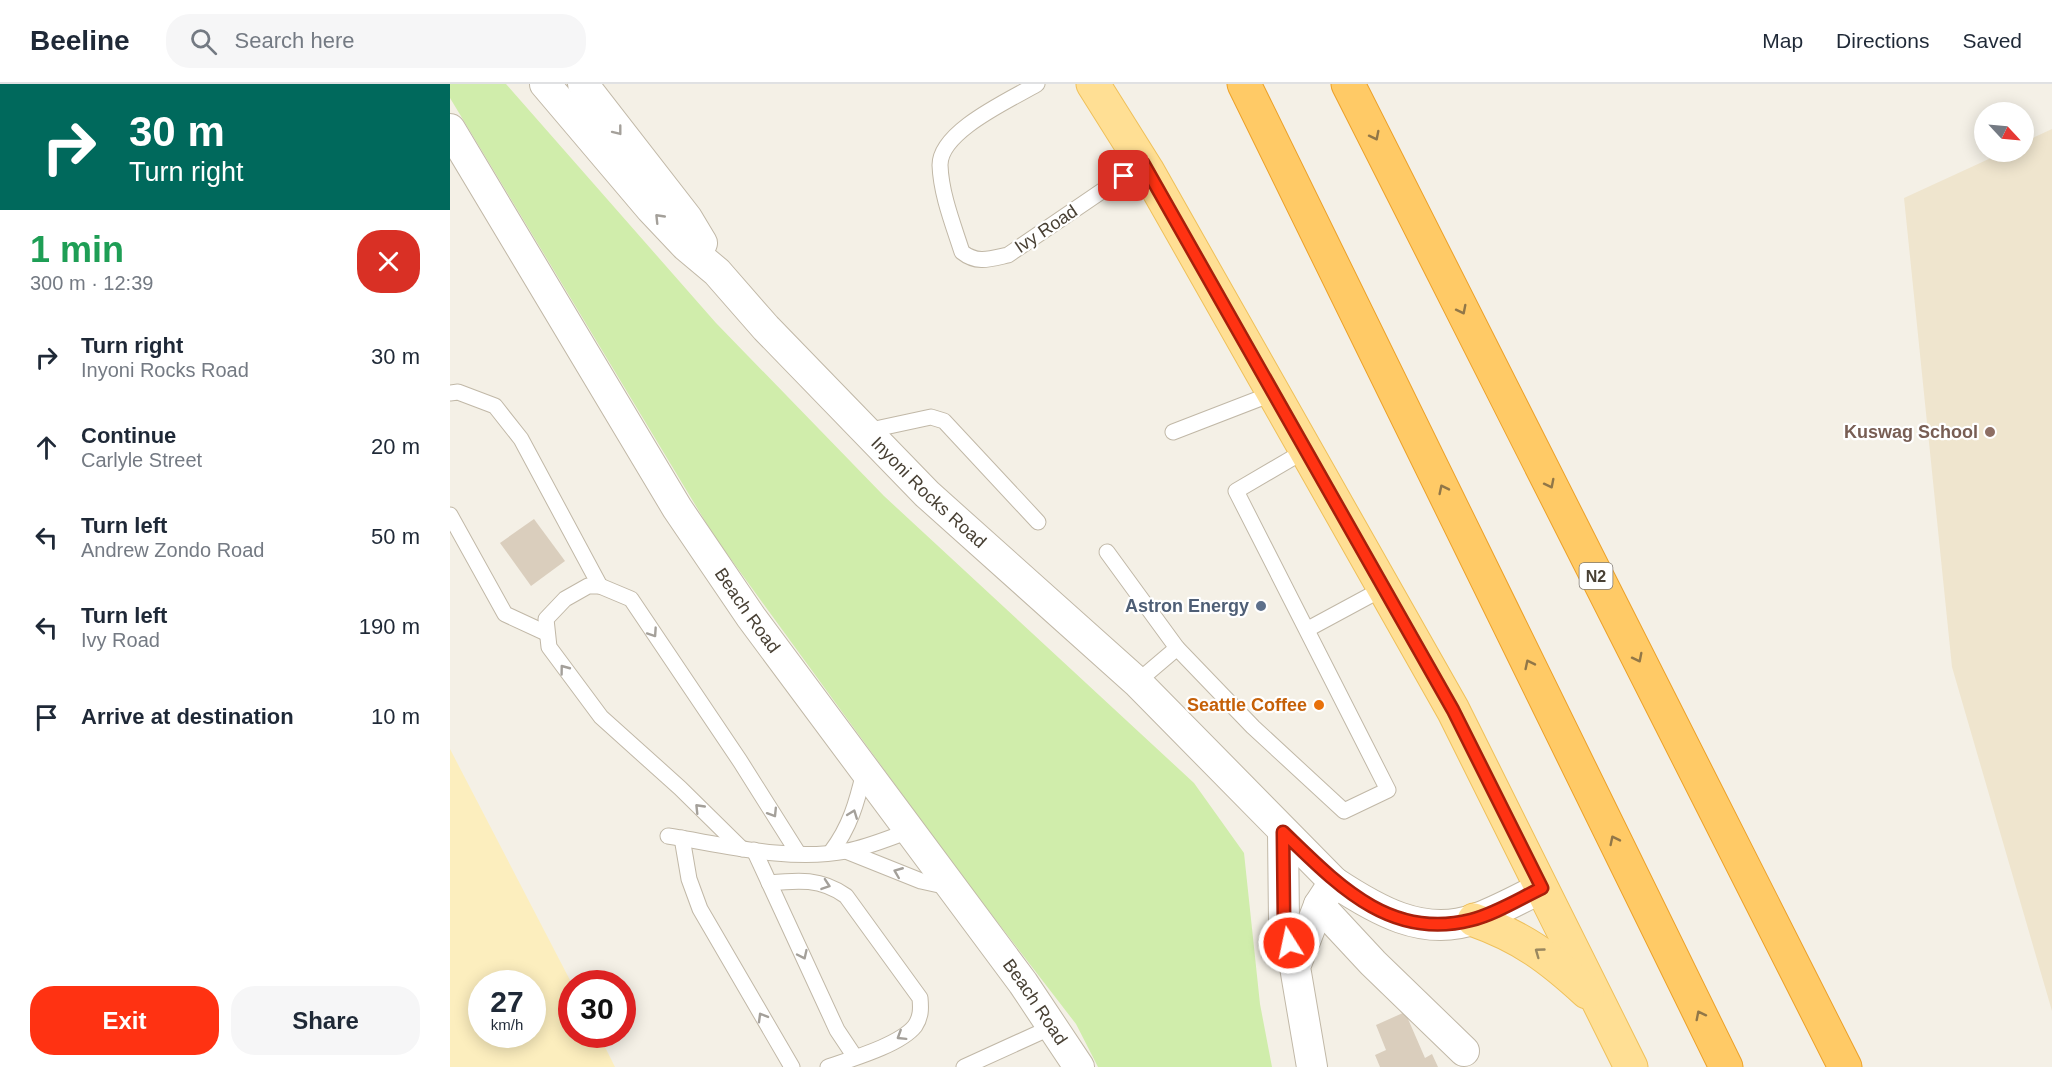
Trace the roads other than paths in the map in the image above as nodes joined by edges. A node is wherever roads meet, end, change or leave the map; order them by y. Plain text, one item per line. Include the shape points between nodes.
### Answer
1 (545, 84) edge
2 (583, 84) edge
3 (1037, 84) edge
4 (1093, 84) edge
5 (1244, 84) edge
6 (1348, 84) edge
7 (450, 129) edge
8 (1143, 163) junction
9 (717, 272) junction
10 (450, 393) edge
11 (1274, 393) junction
12 (866, 431) junction
13 (1173, 432) dead end
14 (1306, 450) junction
15 (450, 515) edge
16 (1038, 522) dead end
17 (1107, 552) dead end
18 (600, 586) junction
19 (1384, 588) junction
20 (1308, 629) junction
21 (546, 633) junction
22 (1177, 648) junction
23 (1137, 682) junction
24 (864, 772) junction
25 (909, 831) junction
26 (1283, 832) junction
27 (748, 849) junction
28 (839, 852) junction
29 (798, 853) junction
30 (769, 883) junction
31 (951, 888) junction
32 (1542, 888) junction
33 (1326, 893) junction
34 (1473, 920) junction
35 (1294, 967) junction
36 (1600, 1004) junction
37 (1052, 1027) junction
38 (1464, 1051) dead end
39 (855, 1058) junction
40 (792, 1067) edge
41 (828, 1067) edge
42 (964, 1067) edge
43 (1079, 1067) edge
44 (1312, 1067) edge
45 (1631, 1067) edge
46 (1726, 1067) edge
47 (1845, 1067) edge

9 -> 1 street, Inyoni Rocks Road via 651,209
2 -> 9 street via 687,218
3 - 8 lane, Ivy Road via 956,133 944,148 940,163 962,252 978,261 1008,255
4 - 8 main road
46 -> 5 highway
6 -> 47 highway, N2
7 - 24 street, Beach Road via 677,508
8 - 11 main road
9 - 12 street, Inyoni Rocks Road
10 - 18 lane via 458,392 495,406 521,439
11 - 13 lane
11 - 14 main road
12 - 16 lane via 931,417 944,421
12 - 23 street, Inyoni Rocks Road via 927,494
14 - 19 main road
14 - 20 lane via 1236,491
15 - 21 lane via 505,614
17 - 22 lane
18 - 21 lane via 588,586 565,599 546,619
18 -> 29 lane via 631,599
19 - 20 lane
19 - 32 main road via 1453,710
20 - 22 lane via 1388,790 1344,811 1253,727
27 -> 21 lane via 601,717 556,658
22 - 23 lane
23 - 26 street, Inyoni Rocks Road
24 - 25 street, Beach Road
28 -> 24 lane
25 - 28 lane
25 - 31 street, Beach Road
26 - 33 street, Inyoni Rocks Road
26 - 35 street via 1284,922
27 - 29 lane
27 - 30 lane
40 -> 27 lane via 700,909 675,837
28 - 29 lane
31 -> 28 lane
30 -> 39 lane via 837,1030
30 -> 39 lane via 806,879 836,888 846,896 920,999 921,1013 914,1027 900,1038
31 - 37 street, Beach Road
32 - 34 street
32 - 36 main road
33 - 34 street via 1371,905 1407,921 1449,925
33 - 35 street
33 - 38 street via 1373,963
36 -> 34 main road via 1525,942
35 - 44 street
36 - 45 main road
37 - 42 lane
37 - 43 street, Beach Road
39 - 41 lane

